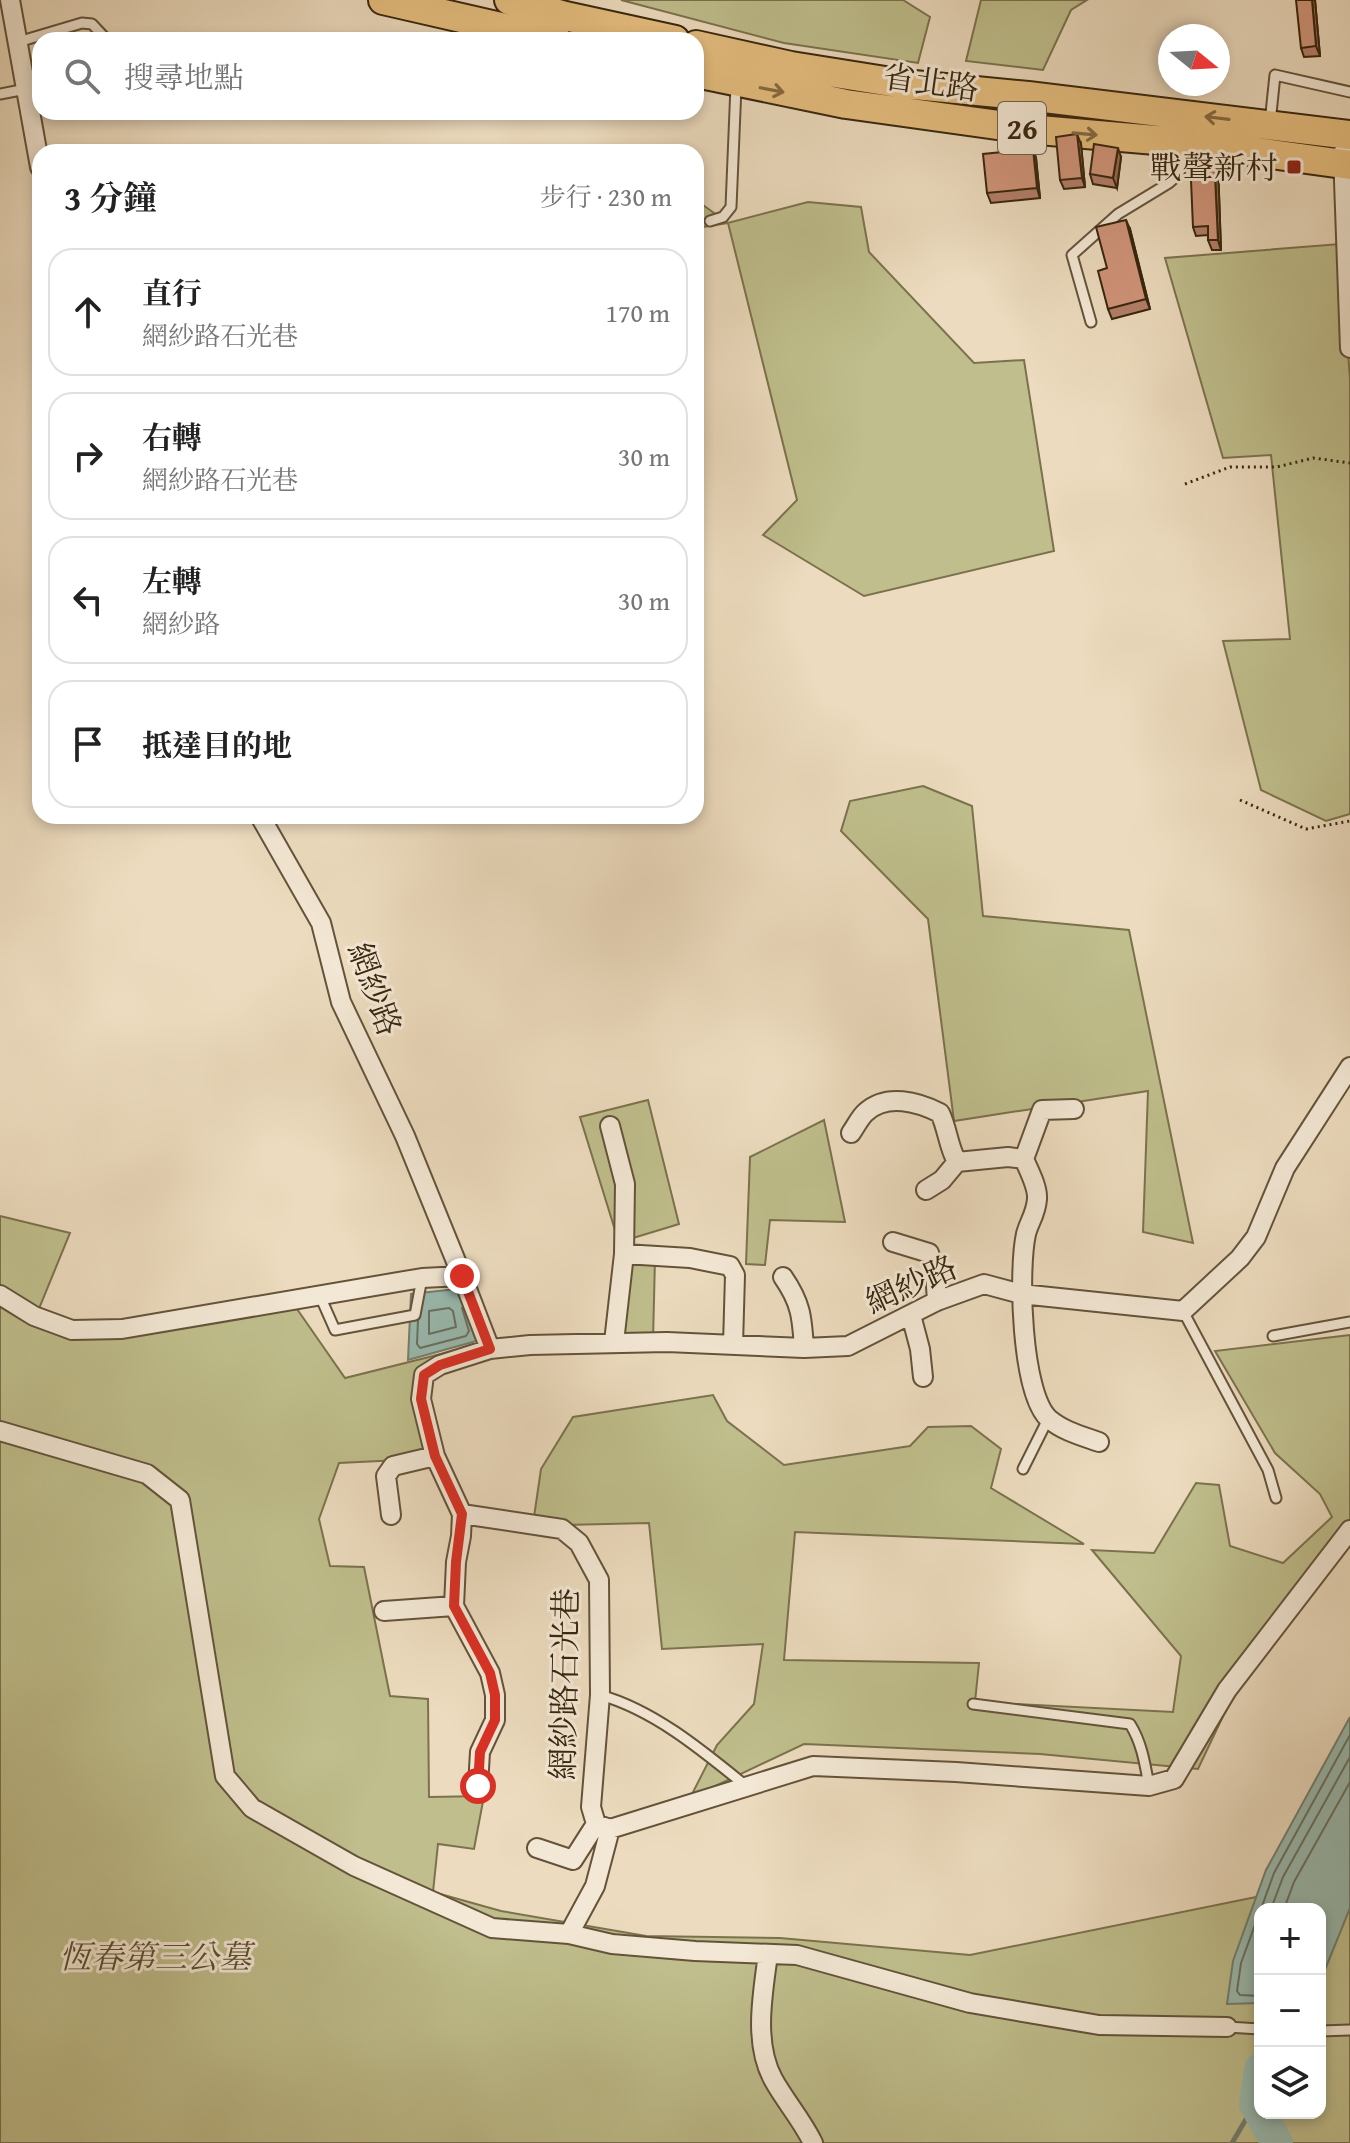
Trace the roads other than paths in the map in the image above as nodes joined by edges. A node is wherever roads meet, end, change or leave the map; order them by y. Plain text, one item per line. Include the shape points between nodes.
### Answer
1 (10, 0) edge
2 (383, 0) edge
3 (509, 0) edge
4 (7, 23) edge
5 (472, 30) edge
6 (52, 32) edge
7 (100, 32) edge
8 (638, 32) edge
9 (32, 38) edge
10 (18, 42) junction
11 (704, 47) edge
12 (704, 75) edge
13 (736, 82) junction
14 (26, 89) junction
15 (1350, 92) edge
16 (0, 94) edge
17 (1270, 124) junction
18 (1347, 135) edge
19 (1191, 143) junction
20 (36, 144) edge
21 (1346, 165) edge
22 (710, 221) dead end
23 (1091, 322) dead end
24 (1350, 348) edge
25 (265, 824) edge
26 (1350, 1067) edge
27 (1074, 1109) dead end
28 (610, 1126) dead end
29 (851, 1133) dead end
30 (1024, 1159) junction
31 (957, 1162) junction
32 (926, 1190) dead end
33 (893, 1242) dead end
34 (624, 1254) junction
35 (462, 1276) junction
36 (783, 1277) dead end
37 (422, 1278) junction
38 (1021, 1294) junction
39 (0, 1295) edge
40 (320, 1295) junction
41 (937, 1301) junction
42 (1183, 1311) junction
43 (911, 1315) junction
44 (1350, 1322) edge
45 (1273, 1336) dead end
46 (614, 1342) junction
47 (733, 1345) junction
48 (804, 1348) junction
49 (490, 1349) junction
50 (923, 1377) dead end
51 (1048, 1419) junction
52 (0, 1431) edge
53 (1099, 1442) dead end
54 (435, 1456) junction
55 (1023, 1469) dead end
56 (1276, 1498) dead end
57 (462, 1514) junction
58 (391, 1515) dead end
59 (1350, 1530) edge
60 (454, 1606) junction
61 (384, 1611) dead end
62 (600, 1695) junction
63 (973, 1704) dead end
64 (478, 1786) dead end
65 (1149, 1786) junction
66 (749, 1788) junction
67 (603, 1826) junction
68 (537, 1848) dead end
69 (569, 1934) junction
70 (768, 1954) junction
71 (1227, 2027) joint
72 (1254, 2029) edge
73 (1350, 2030) edge
74 (1326, 2031) edge
75 (813, 2143) edge

1 - 4 street
2 - 5 main road
3 - 8 main road
4 - 10 street
6 - 7 lane via 82,23
9 - 10 lane
10 - 14 street
17 -> 11 main road, 省北路 / 26 via 904,84
12 - 13 main road, 省北路 / 26
13 -> 19 main road, 省北路 / 26 via 846,104 1027,129
13 - 22 lane via 731,207
14 - 16 lane
14 - 20 street
15 - 17 lane via 1275,75
17 - 18 main road, 省北路 / 26
18 - 21 street
19 - 21 main road, 省北路 / 26
19 - 23 lane via 1178,175 1118,214 1072,255
21 - 24 street
25 - 35 street, 網紗路 via 321,923 341,1002 405,1136
26 - 42 street via 1285,1168 1256,1237
27 - 30 street via 1042,1110
28 - 34 street via 625,1184
29 - 31 street via 867,1110 894,1100 919,1104 940,1113
30 - 31 street
30 - 38 street via 1038,1196 1034,1221 1026,1231
31 - 32 street
33 - 41 street via 929,1253
34 - 46 street
34 - 47 street via 730,1266 735,1275
35 - 37 street
35 - 49 street, 網紗路
36 - 48 street via 798,1299
37 - 40 street
37 - 40 lane via 415,1315 335,1330
38 - 41 street, 網紗路 via 984,1284
38 - 42 street, 網紗路
38 - 51 street via 1031,1383
39 - 40 street via 34,1316 72,1330 122,1329
41 - 43 street, 網紗路
42 - 56 lane via 1268,1470
43 - 48 street, 網紗路 via 848,1346
43 - 50 street
44 - 45 lane
46 - 47 street, 網紗路
46 - 49 street, 網紗路
47 - 48 street, 網紗路
49 - 54 street via 424,1375 421,1399
51 - 53 street
51 - 55 lane
52 - 69 street via 147,1474 180,1500 225,1776 252,1808 354,1866 492,1928
54 - 57 street
54 - 58 street via 393,1466 386,1476
57 - 60 street
57 - 62 street, 網紗路石光巷 via 562,1529 579,1543 599,1580
59 - 65 street via 1227,1690 1174,1779
60 - 61 street
60 - 64 street via 490,1673 495,1695 495,1720 480,1752
62 - 66 lane via 691,1741
62 - 67 street, 網紗路石光巷 via 591,1807
63 - 65 lane via 1130,1724 1144,1755
65 - 66 street via 813,1766
66 - 67 street
67 - 68 street via 573,1860
67 - 69 street, 網紗路石光巷 via 595,1886
69 - 70 street via 612,1944
70 - 71 street via 797,1955 970,2003 1099,2025
70 - 75 street via 762,2039 772,2077
71 - 72 lane
73 - 74 lane

